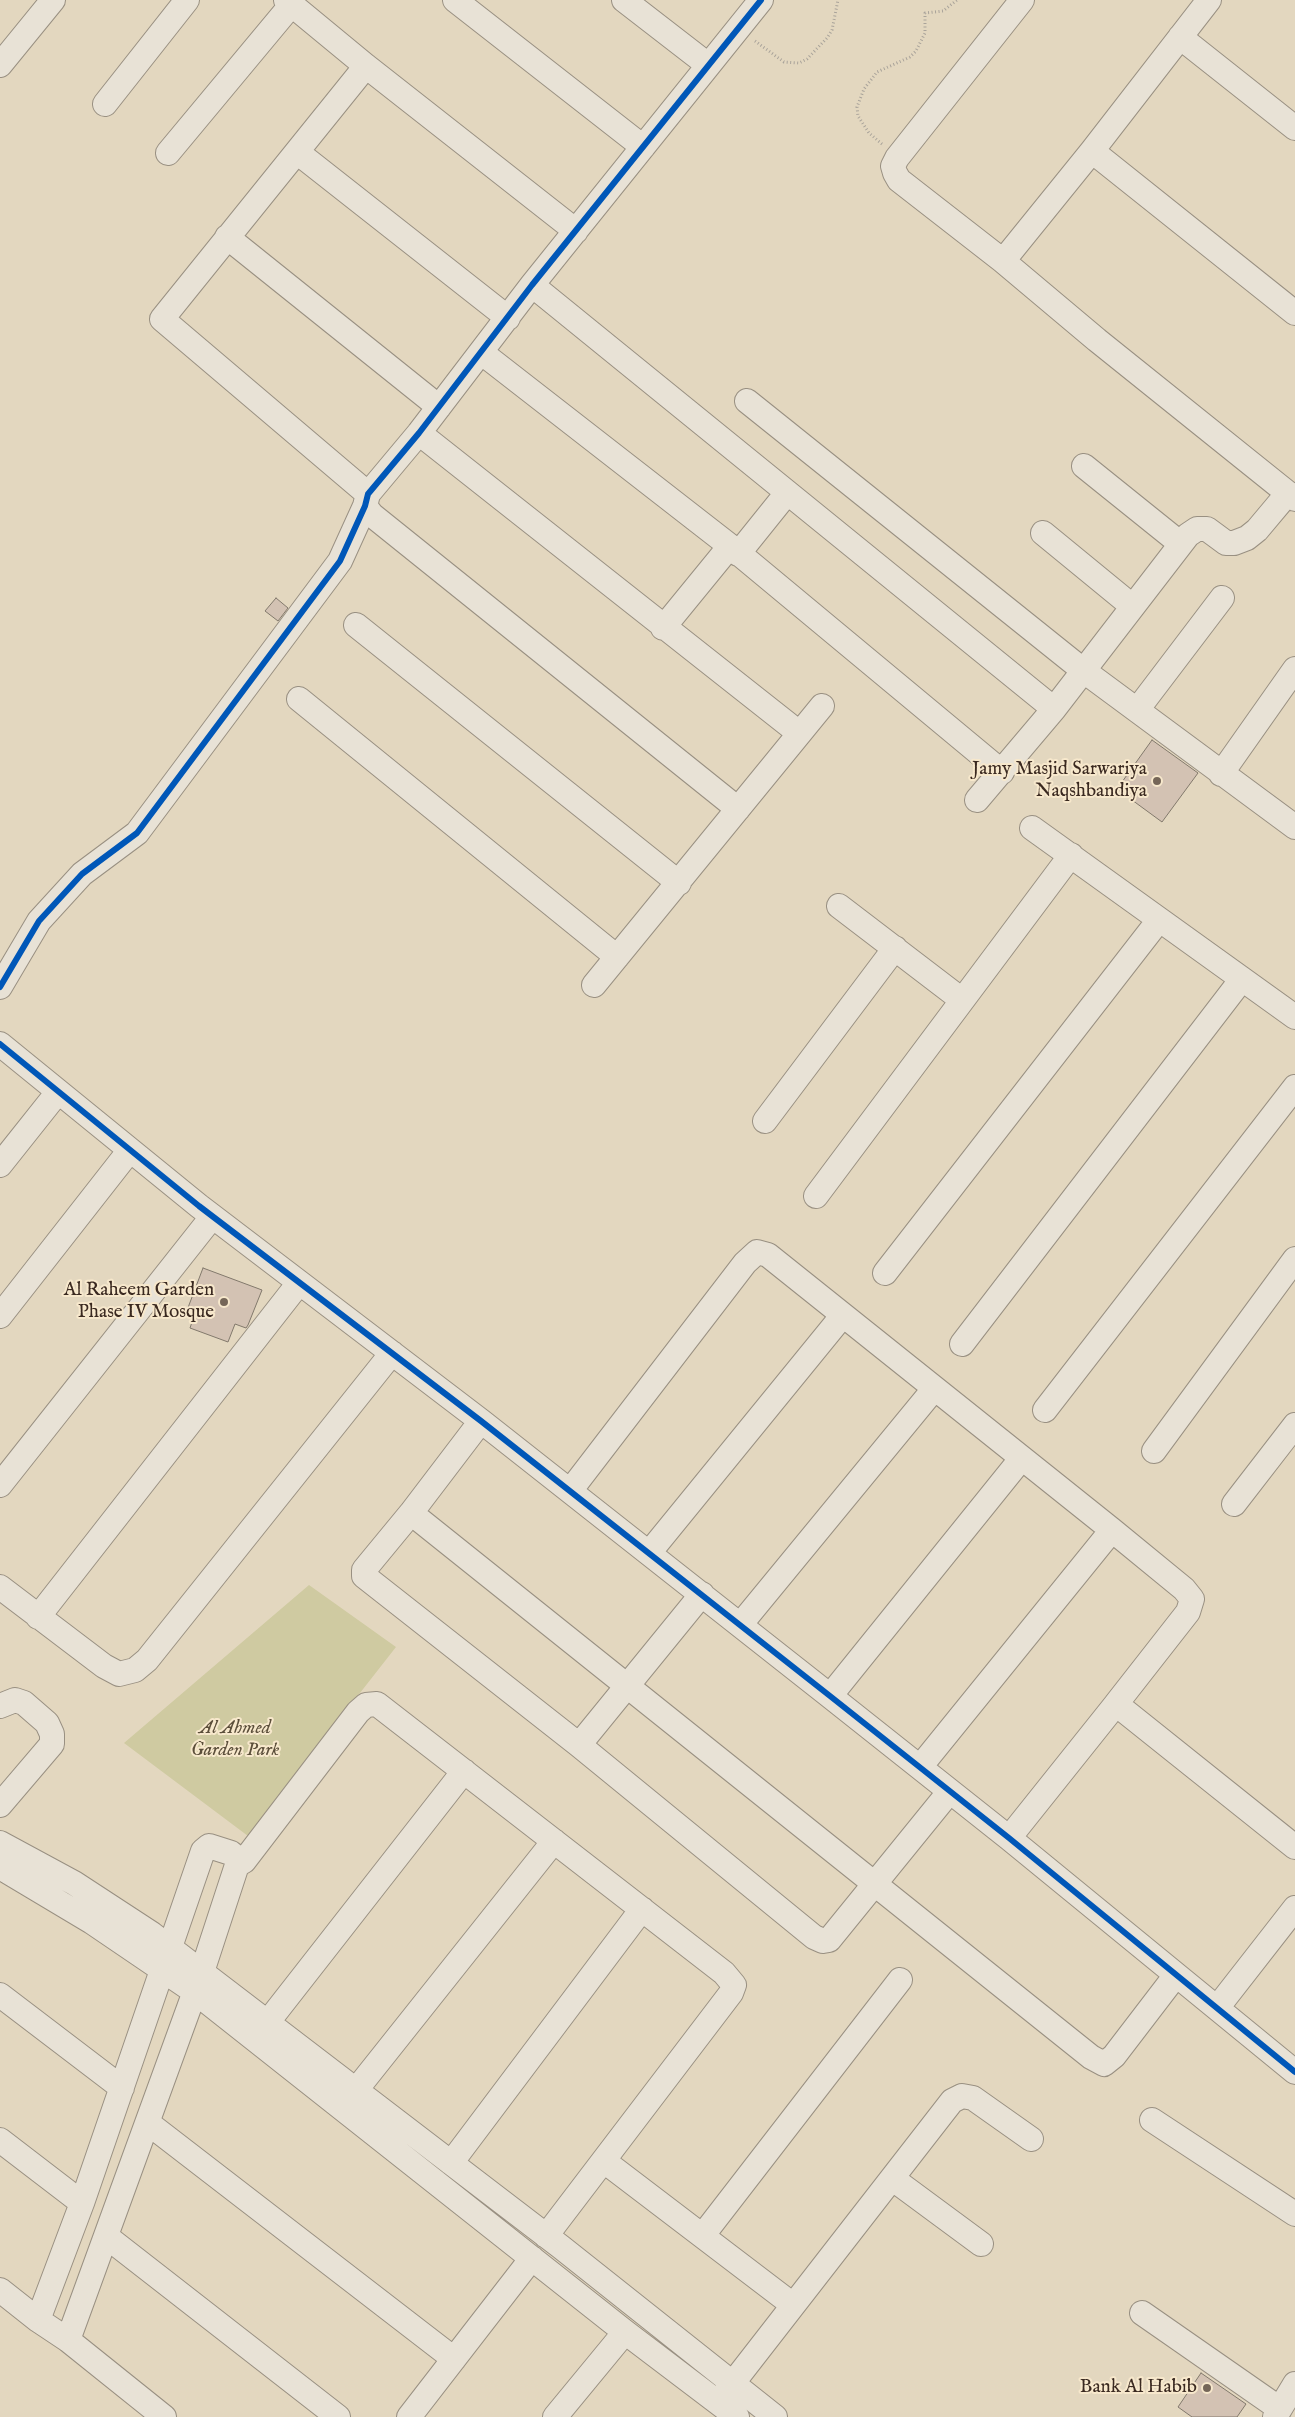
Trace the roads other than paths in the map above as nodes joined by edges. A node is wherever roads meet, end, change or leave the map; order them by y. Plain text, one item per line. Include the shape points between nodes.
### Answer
1 (53, 0) edge
2 (187, 0) edge
3 (455, 0) edge
4 (624, 0) edge
5 (761, 0) edge
6 (1022, 0) edge
7 (1209, 0) edge
8 (289, 2) edge
9 (1180, 37) junction
10 (0, 65) edge
11 (708, 65) junction
12 (366, 66) junction
13 (105, 104) dead end
14 (1295, 128) edge
15 (642, 147) junction
16 (1092, 151) junction
17 (297, 152) junction
18 (168, 153) dead end
19 (576, 231) junction
20 (227, 237) junction
21 (1003, 261) junction
22 (532, 285) junction
23 (1295, 313) edge
24 (508, 318) junction
25 (482, 353) junction
26 (747, 401) dead end
27 (439, 407) junction
28 (419, 433) junction
29 (1084, 466) dead end
30 (787, 493) junction
31 (1291, 496) edge
32 (367, 500) junction
33 (1043, 533) dead end
34 (1181, 544) junction
35 (734, 550) junction
36 (1222, 598) dead end
37 (1132, 606) junction
38 (356, 625) dead end
39 (663, 628) junction
40 (1295, 669) edge
41 (1084, 671) junction
42 (299, 699) dead end
43 (822, 706) dead end
44 (1054, 710) junction
45 (1137, 710) junction
46 (799, 733) junction
47 (1002, 772) junction
48 (1221, 774) junction
49 (977, 800) dead end
50 (738, 809) junction
51 (1295, 827) edge
52 (1032, 828) dead end
53 (1071, 855) junction
54 (679, 883) junction
55 (840, 906) dead end
56 (1160, 920) junction
57 (895, 948) junction
58 (617, 957) junction
59 (1242, 979) junction
60 (594, 985) dead end
61 (0, 986) edge
62 (962, 1000) junction
63 (1295, 1017) edge
64 (0, 1044) edge
65 (1295, 1087) edge
66 (58, 1092) junction
67 (765, 1121) dead end
68 (130, 1150) junction
69 (0, 1165) edge
70 (816, 1196) dead end
71 (212, 1217) junction
72 (1295, 1259) edge
73 (885, 1273) dead end
74 (299, 1283) junction
75 (843, 1315) junction
76 (0, 1316) edge
77 (962, 1344) dead end
78 (392, 1354) junction
79 (934, 1389) junction
80 (1045, 1410) dead end
81 (481, 1421) junction
82 (1295, 1425) edge
83 (1154, 1451) dead end
84 (1021, 1459) junction
85 (0, 1485) edge
86 (570, 1491) junction
87 (1234, 1504) dead end
88 (411, 1513) junction
89 (1112, 1530) junction
90 (649, 1553) junction
91 (0, 1587) edge
92 (702, 1594) junction
93 (38, 1616) junction
94 (740, 1625) junction
95 (627, 1684) junction
96 (830, 1696) junction
97 (1116, 1704) junction
98 (0, 1706) edge
99 (579, 1746) junction
100 (920, 1767) junction
101 (464, 1771) junction
102 (950, 1792) junction
103 (0, 1805) edge
104 (1009, 1838) junction
105 (554, 1841) junction
106 (0, 1843) edge
107 (1295, 1847) edge
108 (237, 1865) junction
109 (0, 1867) edge
110 (874, 1884) junction
111 (1295, 1908) edge
112 (642, 1910) junction
113 (167, 1958) junction
114 (1176, 1975) junction
115 (900, 1980) dead end
116 (199, 1982) junction
117 (0, 1995) edge
118 (1217, 2008) junction
119 (267, 2022) junction
120 (1295, 2072) edge
121 (122, 2088) junction
122 (356, 2090) junction
123 (1152, 2120) dead end
124 (148, 2123) junction
125 (1031, 2139) dead end
126 (0, 2140) edge
127 (604, 2161) junction
128 (451, 2163) junction
129 (892, 2179) junction
130 (82, 2203) junction
131 (1295, 2214) edge
132 (702, 2235) junction
133 (546, 2236) junction
134 (107, 2237) junction
135 (981, 2244) dead end
136 (531, 2257) junction
137 (0, 2290) edge
138 (793, 2305) junction
139 (1142, 2313) dead end
140 (38, 2320) junction
141 (625, 2332) junction
142 (68, 2340) junction
143 (454, 2359) junction
144 (1295, 2384) edge
145 (725, 2393) junction
146 (1277, 2413) edge
147 (164, 2417) edge
148 (338, 2417) edge
149 (409, 2417) edge
150 (555, 2417) edge
151 (737, 2417) edge
152 (775, 2417) edge

1 - 10 street
2 - 13 street
3 - 15 street
4 - 11 street
5 - 11 street
6 - 21 street via 893,166 899,180
7 - 9 street
8 - 12 street
8 - 18 street
9 - 14 street
9 - 16 street
11 - 15 street
12 - 17 street
12 - 19 street
15 - 19 street
16 - 21 street
16 - 23 street
17 - 20 street
17 - 24 street
19 - 22 street
20 - 27 street
20 - 32 street via 162,319
21 - 31 street
22 - 24 street
22 - 30 street
24 - 25 street
25 - 27 street
25 - 35 street
26 - 41 street
27 - 28 street
28 - 32 street
28 - 39 street
29 - 34 street
30 - 35 street
30 - 44 street
31 - 34 street via 1246,538 1226,543 1206,529 1197,529
32 - 50 street via 372,515
32 - 61 street via 340,561 137,833 82,874 39,921
33 - 37 street
34 - 37 street
35 - 39 street
35 - 47 street
36 - 45 street
37 - 41 street
38 - 54 street
39 - 46 street
40 - 48 street
41 - 44 street
41 - 45 street
42 - 58 street
43 - 46 street
44 - 47 street
45 - 48 street
46 - 50 street
47 - 49 street
48 - 51 street
50 - 54 street
52 - 53 street
53 - 56 street
53 - 62 street
54 - 58 street
55 - 57 street
56 - 59 street
56 - 73 street
57 - 62 street
57 - 67 street
58 - 60 street
59 - 63 street
59 - 77 street
62 - 70 street
64 - 66 street
65 - 80 street
66 - 68 street
66 - 69 street
68 - 71 street
68 - 76 street
71 - 74 street
71 - 85 street
72 - 83 street
74 - 78 street
74 - 93 street
75 - 79 street
75 - 86 street via 768,1255 757,1252 745,1263
75 - 90 street
78 - 81 street
78 - 93 street via 147,1660 135,1670 119,1674 104,1666
79 - 84 street
79 - 94 street
81 - 86 street
81 - 88 street
82 - 87 street
84 - 89 street
84 - 96 street
86 - 90 street
88 - 95 street
88 - 99 street via 364,1570 364,1576
89 - 97 street via 1192,1599 1188,1612
89 - 100 street
90 - 92 street
91 - 93 street
92 - 94 street
92 - 95 street
94 - 96 street
95 - 99 street
95 - 110 street
96 - 100 street
97 - 104 street
97 - 107 street
98 - 103 street via 15,1700 24,1703 47,1723 52,1734 52,1744
99 - 110 street via 814,1937 830,1940
100 - 102 street
101 - 105 street
101 - 108 street via 377,1704 366,1706 358,1712 244,1861
101 - 119 street
102 - 104 street
102 - 110 street
104 - 114 street
105 - 112 street
105 - 122 street
106 - 113 street via 104,1902
108 - 113 street via 236,1857 231,1853 209,1846 203,1851
108 - 116 street
109 - 113 street via 92,1922
110 - 114 street via 1104,2064 1114,2056
111 - 118 street
112 - 127 street via 724,1973 734,1985
112 - 128 street
113 - 116 street
113 - 121 street
114 - 118 street
115 - 132 street
116 - 119 street
116 - 124 street
116 - 136 street
117 - 121 street
118 - 120 street
119 - 122 street
121 - 130 street
122 - 128 street
123 - 131 street
124 - 134 street
124 - 143 street
125 - 129 street via 974,2098 962,2096 952,2101
126 - 130 street
127 - 132 street
127 - 133 street
128 - 133 street
129 - 135 street
129 - 138 street
130 - 140 street
132 - 138 street
133 - 136 street
133 - 136 street
133 - 145 street
134 - 142 street
134 - 148 street
136 - 141 street
136 - 143 street
137 - 140 street
138 - 145 street
139 - 146 street
140 - 142 street
141 - 145 street
141 - 150 street
142 - 147 street
143 - 149 street
144 - 146 street
145 - 151 street
145 - 152 street

